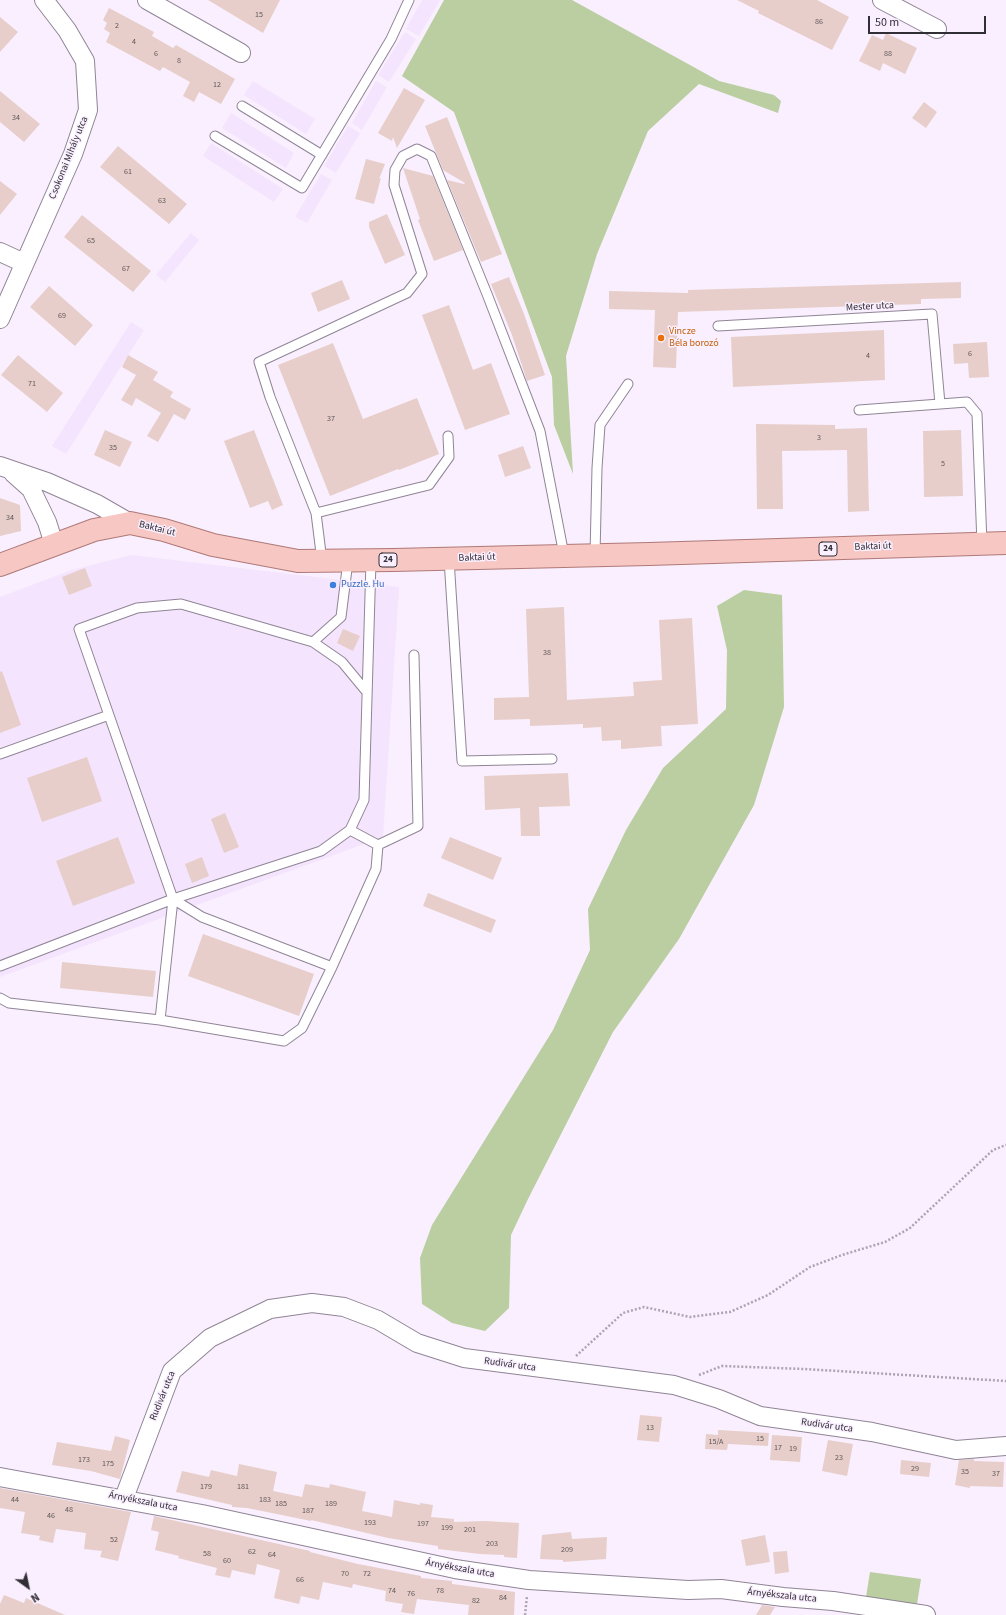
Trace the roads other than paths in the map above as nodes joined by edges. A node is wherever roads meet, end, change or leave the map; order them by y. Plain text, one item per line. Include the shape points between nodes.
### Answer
1 (44, 0) edge
2 (147, 0) edge
3 (409, 0) edge
4 (882, 0) edge
5 (937, 29) dead end
6 (241, 53) dead end
7 (242, 106) dead end
8 (215, 136) dead end
9 (322, 156) junction
10 (0, 252) edge
11 (24, 263) junction
12 (0, 319) edge
13 (718, 326) dead end
14 (628, 384) dead end
15 (940, 404) junction
16 (859, 410) dead end
17 (448, 436) dead end
18 (5, 468) edge
19 (316, 513) junction
20 (130, 523) junction
21 (1006, 543) edge
22 (54, 544) junction
23 (982, 544) junction
24 (564, 555) junction
25 (595, 555) junction
26 (449, 559) junction
27 (371, 560) junction
28 (322, 561) junction
29 (348, 561) junction
30 (0, 565) edge
31 (312, 642) junction
32 (414, 655) dead end
33 (366, 691) junction
34 (109, 714) junction
35 (0, 754) edge
36 (552, 759) dead end
37 (350, 830) junction
38 (378, 845) junction
39 (173, 898) junction
40 (0, 966) edge
41 (332, 967) junction
42 (0, 998) edge
43 (160, 1020) junction
44 (1006, 1446) edge
45 (0, 1477) edge
46 (124, 1498) junction
47 (926, 1615) edge

1 - 11 street, Csokonai Mihály utca via 67,30 85,60 88,110 73,154
2 - 6 street
3 - 9 lane via 391,39
4 - 5 street
7 - 9 lane
8 - 9 lane via 302,188
10 - 11 street
11 - 12 street, Csokonai Mihály utca
13 - 15 lane, Mester utca via 932,314
14 - 25 lane via 600,425
15 - 16 lane
15 - 23 lane via 967,402 976,414
17 - 19 lane via 449,457 429,485
18 - 20 street via 48,482 97,504
18 - 22 street via 31,489
19 - 24 lane via 259,362 407,293 422,274 394,185 395,170 403,156 417,148 431,156 488,294 540,431
19 - 28 lane
20 - 22 main road, Baktai út / 24 via 94,530
20 - 28 main road, Baktai út / 24 via 213,545 298,561
21 - 23 main road, Baktai út / 24
22 - 30 main road, 24
23 - 25 main road, Baktai út / 24
24 - 25 main road, Baktai út / 24
24 - 26 main road, Baktai út / 24
26 - 27 main road, Baktai út / 24
26 - 36 lane via 462,761
27 - 29 main road, Baktai út / 24
27 - 33 lane
28 - 29 main road, Baktai út / 24
29 - 31 lane via 341,617
31 - 33 lane via 342,662
31 - 34 lane via 181,604 137,608 79,630
32 - 38 lane via 418,826
33 - 37 lane via 364,800
34 - 35 lane
34 - 39 lane
37 - 38 lane
37 - 39 lane via 321,851
38 - 41 lane via 376,868
39 - 40 lane
39 - 41 lane via 202,917
39 - 43 lane
41 - 43 lane via 302,1028 284,1041
42 - 43 lane via 9,1003
44 - 46 street, Rudivár utca via 956,1450 872,1432 760,1416 719,1399 674,1385 464,1358 417,1343 378,1320 344,1307 312,1303 270,1309 210,1338 172,1371
45 - 46 street, Árnyékszala utca
46 - 47 street, Árnyékszala utca via 455,1569 507,1577 620,1587 721,1589 832,1601

